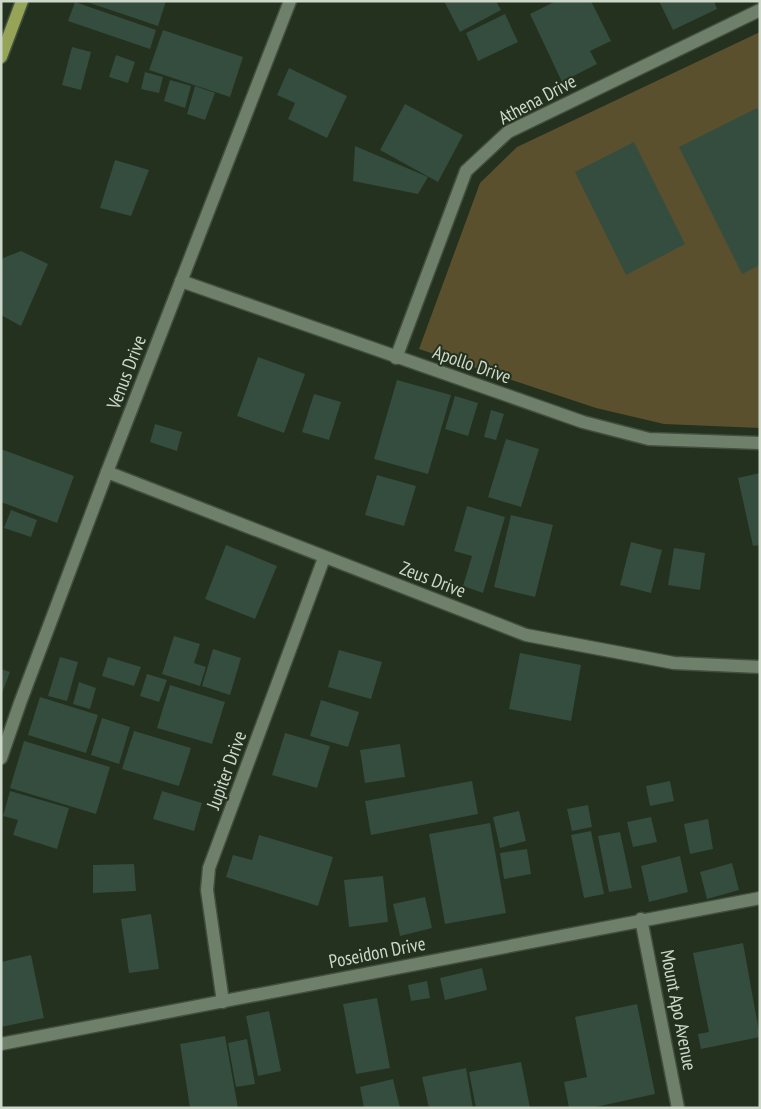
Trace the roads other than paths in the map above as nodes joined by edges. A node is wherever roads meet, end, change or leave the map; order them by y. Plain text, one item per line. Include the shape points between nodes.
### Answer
1 (22, 1) edge
2 (290, 1) edge
3 (760, 10) edge
4 (1, 57) edge
5 (181, 281) junction
6 (396, 358) junction
7 (760, 443) edge
8 (108, 472) junction
9 (324, 558) junction
10 (760, 667) edge
11 (1, 758) edge
12 (760, 898) edge
13 (641, 919) junction
14 (223, 1002) junction
15 (1, 1044) edge
16 (678, 1108) edge

1 - 4 main road
2 - 5 street, Venus Drive
3 - 6 street, Athena Drive via 508,132 466,171
5 - 6 street, Apollo Drive
5 - 8 street, Venus Drive
6 - 7 street, Apollo Drive via 583,422 649,439
8 - 9 street, Zeus Drive
8 - 11 street, Venus Drive
9 - 10 street, Zeus Drive via 526,635 674,663
9 - 14 street, Jupiter Drive via 209,868 207,890
12 - 13 street, Poseidon Drive
13 - 14 street, Poseidon Drive
13 - 16 street, Mount Apo Avenue
14 - 15 street, Poseidon Drive

